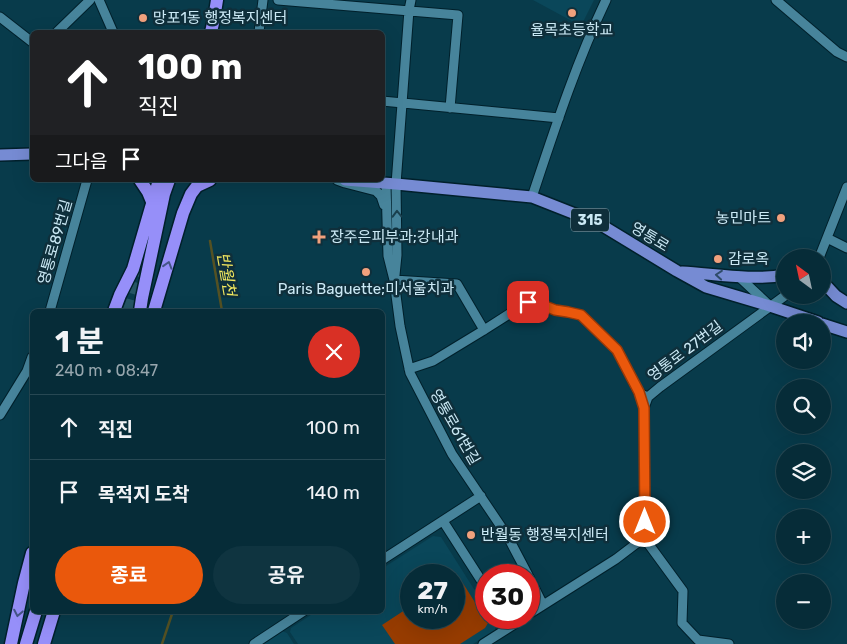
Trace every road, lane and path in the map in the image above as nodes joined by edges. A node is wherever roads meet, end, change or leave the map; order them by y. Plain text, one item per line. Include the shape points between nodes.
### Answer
1 (90, 0) edge
2 (99, 0) edge
3 (217, 0) edge
4 (263, 0) edge
5 (278, 0) edge
6 (411, 0) edge
7 (606, 0) edge
8 (776, 0) edge
9 (409, 10) junction
10 (0, 18) edge
11 (59, 30) edge
12 (112, 30) edge
13 (211, 30) edge
14 (260, 30) edge
15 (30, 40) edge
16 (847, 58) edge
17 (385, 101) edge
18 (402, 103) junction
19 (450, 108) junction
20 (559, 118) junction
21 (30, 154) edge
22 (0, 155) edge
23 (86, 182) edge
24 (141, 182) edge
25 (158, 182) edge
26 (168, 182) edge
27 (206, 182) edge
28 (342, 182) edge
29 (368, 182) edge
30 (391, 184) junction
31 (847, 187) edge
32 (532, 197) junction
33 (152, 204) junction
34 (386, 211) junction
35 (827, 238) junction
36 (847, 248) edge
37 (823, 249) edge
38 (677, 271) junction
39 (738, 276) junction
40 (776, 277) edge
41 (394, 280) junction
42 (831, 291) edge
43 (776, 302) edge
44 (847, 303) edge
45 (770, 306) junction
46 (51, 309) edge
47 (115, 309) edge
48 (140, 309) edge
49 (155, 309) edge
50 (794, 314) edge
51 (831, 327) edge
52 (484, 330) junction
53 (847, 332) edge
54 (30, 363) edge
55 (409, 369) junction
56 (639, 392) junction
57 (648, 397) junction
58 (644, 408) junction
59 (0, 415) edge
60 (481, 496) junction
61 (443, 521) junction
62 (642, 535) junction
63 (385, 558) edge
64 (30, 560) edge
65 (522, 564) edge
66 (475, 571) edge
67 (540, 599) edge
68 (543, 605) junction
69 (540, 607) edge
70 (35, 614) edge
71 (53, 614) edge
72 (299, 614) edge
73 (506, 629) edge
74 (11, 644) edge
75 (26, 644) edge
76 (44, 644) edge
77 (254, 644) edge
78 (483, 644) edge
79 (729, 644) edge

1 - 11 street
2 - 12 street
3 - 13 highway
4 - 14 street
5 - 9 street
6 - 9 street
7 - 20 street
8 - 16 street
9 - 18 street
9 - 19 street via 458,15
10 - 15 street
17 - 18 street
18 - 19 street
18 - 30 street
19 - 20 street
20 - 32 street
21 - 22 main road
23 - 46 street, 영통로89번길
24 - 33 highway
25 - 33 highway
26 - 48 highway
49 -> 27 highway via 183,213 191,194
28 - 34 street via 376,191
29 - 30 main road, 영통로 / 315
30 - 32 main road, 영통로 / 315
30 - 34 street
41 -> 30 street via 398,255
31 - 35 street
32 - 38 main road, 영통로 / 315 via 598,223
33 - 47 highway via 133,269
34 - 41 street via 388,256
35 - 36 street
35 - 37 street
39 -> 38 main road
38 - 45 main road, 영통로 / 315 via 706,287
39 - 40 main road
39 - 45 street
41 - 52 street via 457,284
41 - 55 street, 영통로61번길
42 - 44 main road
43 - 45 street, 영통로 27번길
45 - 50 main road, 영통로 / 315
45 - 57 street, 영통로 27번길
51 - 53 main road
52 - 55 street via 433,361
52 - 56 street via 528,302 581,315 617,350
54 - 59 street
55 - 60 street, 영통로61번길 via 452,454
56 - 57 street
56 - 58 street
57 - 58 street, 영통로 27번길
58 - 62 street, 영통로 27번길 via 645,522
60 - 61 street
60 - 65 street, 영통로61번길
61 - 63 street
61 - 66 street
62 - 68 street via 616,558
62 - 79 street via 683,592 682,623 698,640
64 -> 74 highway
67 - 68 street, 영통로61번길
68 - 69 street
70 - 75 highway
71 - 76 highway
72 - 77 street
73 - 78 street

